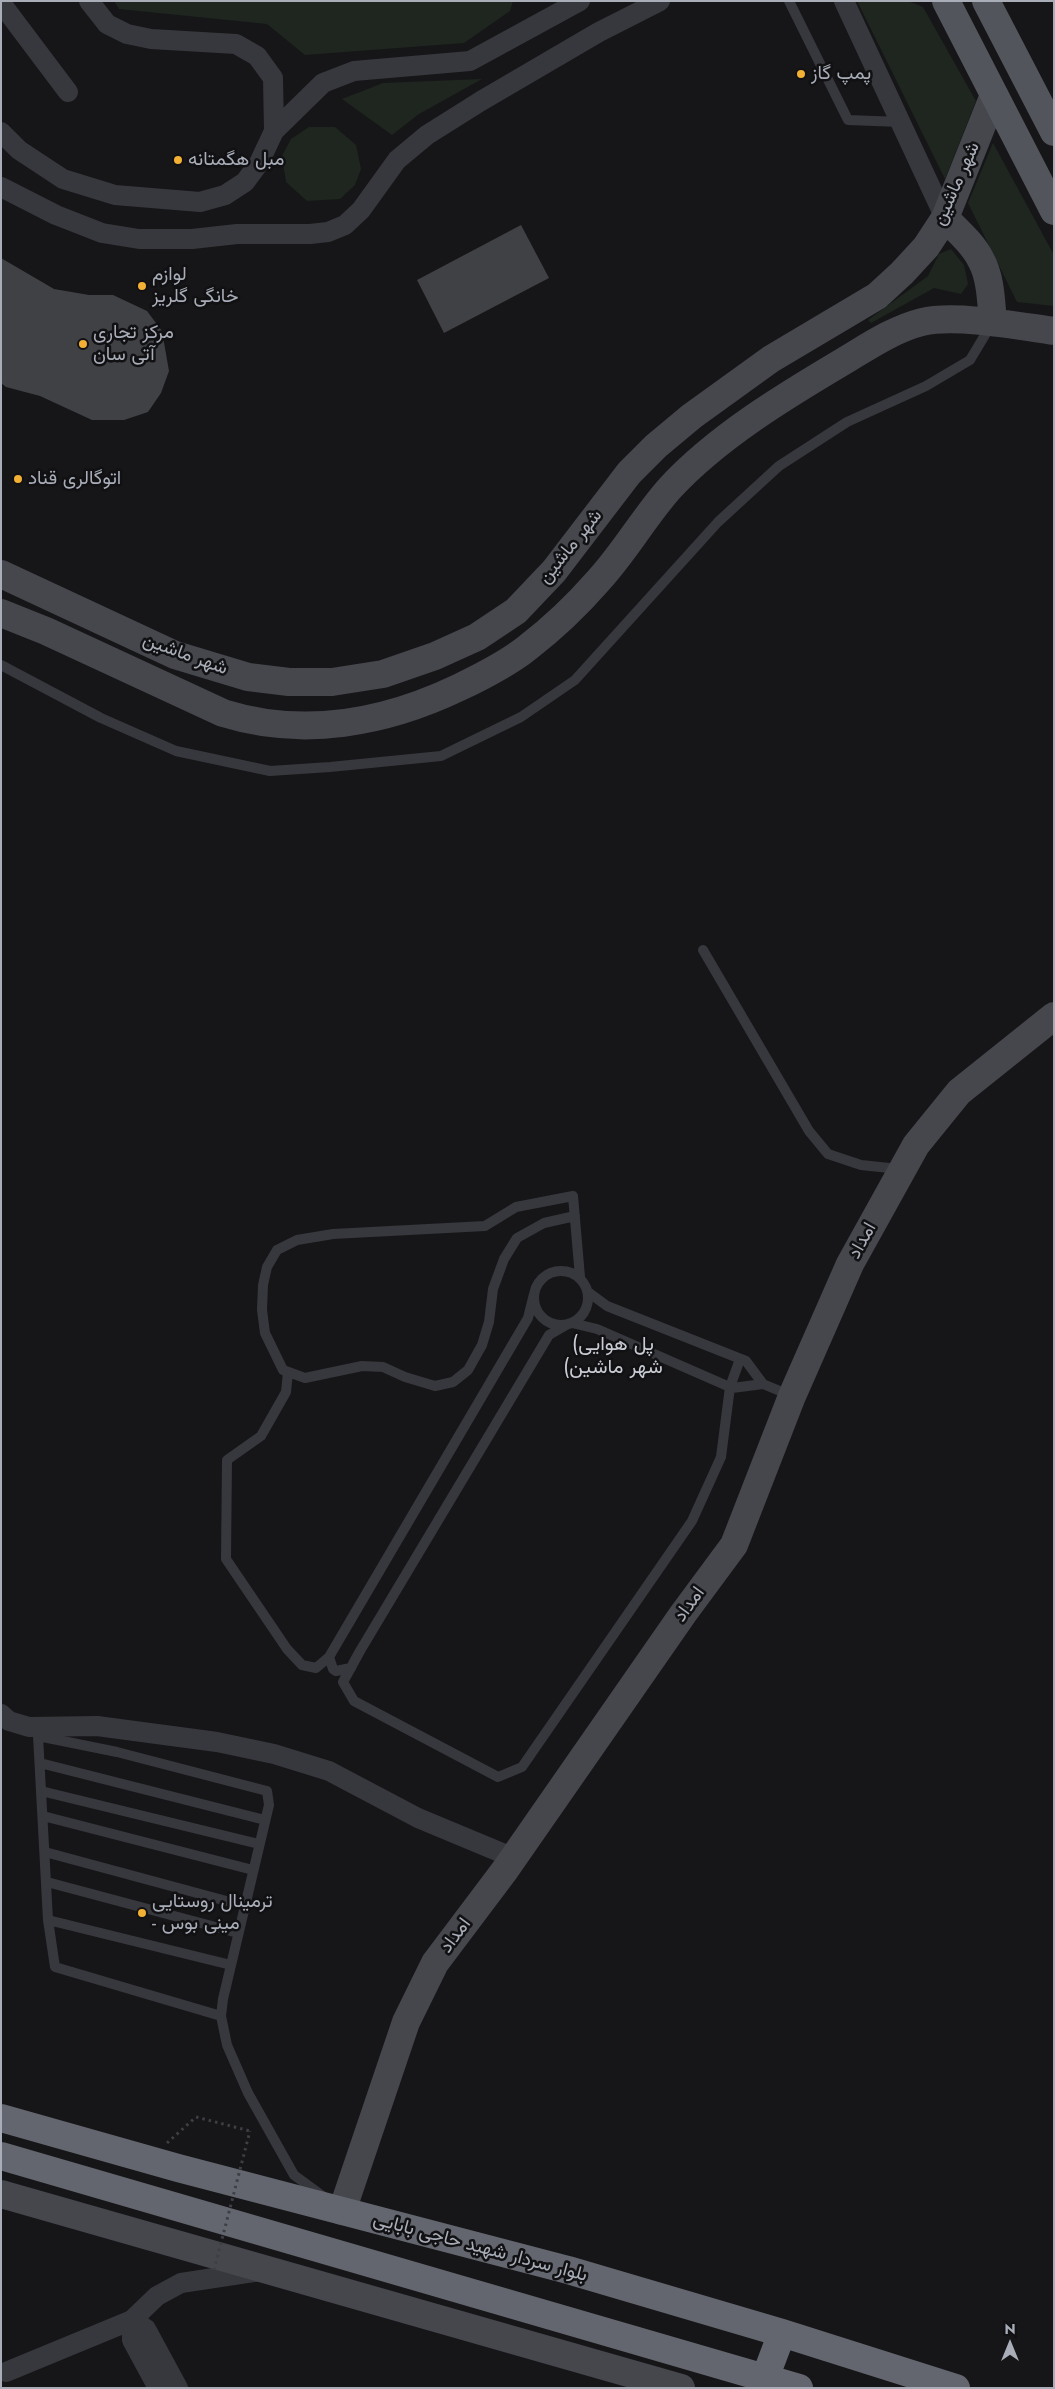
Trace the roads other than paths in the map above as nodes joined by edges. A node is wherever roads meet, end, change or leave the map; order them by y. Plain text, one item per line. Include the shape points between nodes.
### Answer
1 (89, 1) edge
2 (660, 1) edge
3 (789, 1) edge
4 (844, 1) edge
5 (946, 1) edge
6 (986, 1) edge
7 (1, 3) edge
8 (571, 3) edge
9 (68, 92) dead end
10 (994, 95) junction
11 (901, 122) junction
12 (274, 131) junction
13 (1, 132) edge
14 (1054, 132) edge
15 (1, 186) edge
16 (1054, 211) edge
17 (945, 218) junction
18 (993, 322) junction
19 (1054, 331) edge
20 (1, 574) edge
21 (1, 613) edge
22 (1, 665) edge
23 (703, 950) dead end
24 (1054, 1016) edge
25 (903, 1169) junction
26 (575, 1216) junction
27 (580, 1278) junction
28 (588, 1292) junction
29 (534, 1294) junction
30 (570, 1323) junction
31 (740, 1359) junction
32 (288, 1372) junction
33 (763, 1384) junction
34 (730, 1387) junction
35 (792, 1396) junction
36 (329, 1657) junction
37 (351, 1668) junction
38 (1, 1714) edge
39 (40, 1763) junction
40 (41, 1791) junction
41 (43, 1816) junction
42 (265, 1820) junction
43 (259, 1844) junction
44 (45, 1852) junction
45 (514, 1858) junction
46 (253, 1870) junction
47 (47, 1882) junction
48 (245, 1906) junction
49 (48, 1920) junction
50 (238, 1933) junction
51 (231, 1964) junction
52 (221, 2016) junction
53 (1, 2118) edge
54 (1, 2156) edge
55 (1, 2194) edge
56 (342, 2211) junction
57 (268, 2270) junction
58 (132, 2320) junction
59 (782, 2333) junction
60 (7, 2374) edge
61 (765, 2378) junction
62 (158, 2388) edge
63 (178, 2388) edge
64 (681, 2388) edge
65 (799, 2388) edge
66 (956, 2388) edge

1 - 12 street via 107,24 126,34 151,39 236,44 257,56 273,78
2 - 15 street via 480,100 427,135 397,160 361,210 344,225 328,232 238,234 192,240 139,239 102,233 56,215
3 - 11 lane via 848,120
4 - 11 street
5 - 10 main road
6 - 14 main road
7 - 9 street
8 - 12 street via 470,61 354,71 323,83
10 - 16 main road
10 - 17 street, شهر ماشین
11 - 17 street
12 - 13 street via 259,163 245,182 225,195 200,202 115,195 63,179 20,150
17 - 18 street via 966,238 982,260
17 - 20 street, شهر ماشین via 926,247 877,296 771,359 656,446 629,473 554,571 516,610 477,637 435,656 383,674 332,682 289,682 248,677 174,655
18 - 19 street, شهر ماشین
18 - 21 street, شهر ماشین via 925,321 898,329 752,420 702,458 670,488 599,580 526,649 483,676 399,712 356,722 315,726 248,721 223,713
18 - 22 lane via 970,360 926,386 847,422 779,466 718,522 575,680 521,717 441,756 270,771 176,751 101,718
23 - 25 lane via 809,1131 828,1154 861,1164
24 - 25 street, امداد via 959,1092 916,1145
25 - 35 street, امداد via 850,1264
26 - 27 lane
26 - 32 lane via 544,1223 517,1238 492,1289 489,1322 482,1345 468,1370 453,1382 436,1386 383,1367 362,1366 304,1378
26 - 32 lane via 574,1196 516,1207 485,1226 333,1234 297,1240 277,1250 267,1267 262,1310 265,1333 274,1355 283,1370
27 - 28 lane
27 - 29 lane via 556,1271 542,1279
28 - 30 lane via 586,1310
28 - 31 lane via 607,1306
29 - 30 lane via 537,1311 543,1318 559,1325
29 - 36 lane via 528,1318
30 - 34 lane via 597,1329
30 - 37 lane via 549,1335
31 - 33 lane via 746,1361
31 - 34 lane
32 - 36 lane via 286,1392 261,1436 227,1460 226,1559 287,1649 302,1665 316,1668
33 - 34 lane
33 - 35 lane
34 - 37 lane via 721,1457 692,1521 522,1767 498,1777 354,1701 343,1682
35 - 45 street, امداد via 734,1545
36 - 37 lane via 336,1671
38 - 45 street via 9,1721 30,1726 97,1726 217,1742 274,1754 329,1771 418,1818
39 - 40 lane
39 - 42 lane
39 - 42 lane via 38,1736 117,1752 267,1791 269,1805
40 - 41 lane
40 - 43 lane
41 - 44 lane
41 - 46 lane
42 - 43 lane
43 - 46 lane
44 - 47 lane
44 - 48 lane
45 - 56 street, امداد via 435,1963 406,2022
46 - 48 lane
47 - 49 lane
47 - 50 lane
48 - 50 lane
49 - 51 lane
49 - 52 lane via 55,1967
50 - 51 lane
51 - 52 lane
52 - 56 lane via 228,2045 248,2093 294,2175
53 - 56 highway, بلوار سردار شهید حاجی بابایی
54 - 61 highway
55 - 57 street
56 - 59 highway, بلوار سردار شهید حاجی بابایی via 568,2270
57 - 58 street via 181,2283 157,2296
57 - 64 street
58 - 60 street
58 - 62 street via 132,2340
58 - 63 street via 146,2329
59 - 61 highway
59 - 66 highway, بلوار سردار شهید حاجی بابایی
61 - 65 highway

